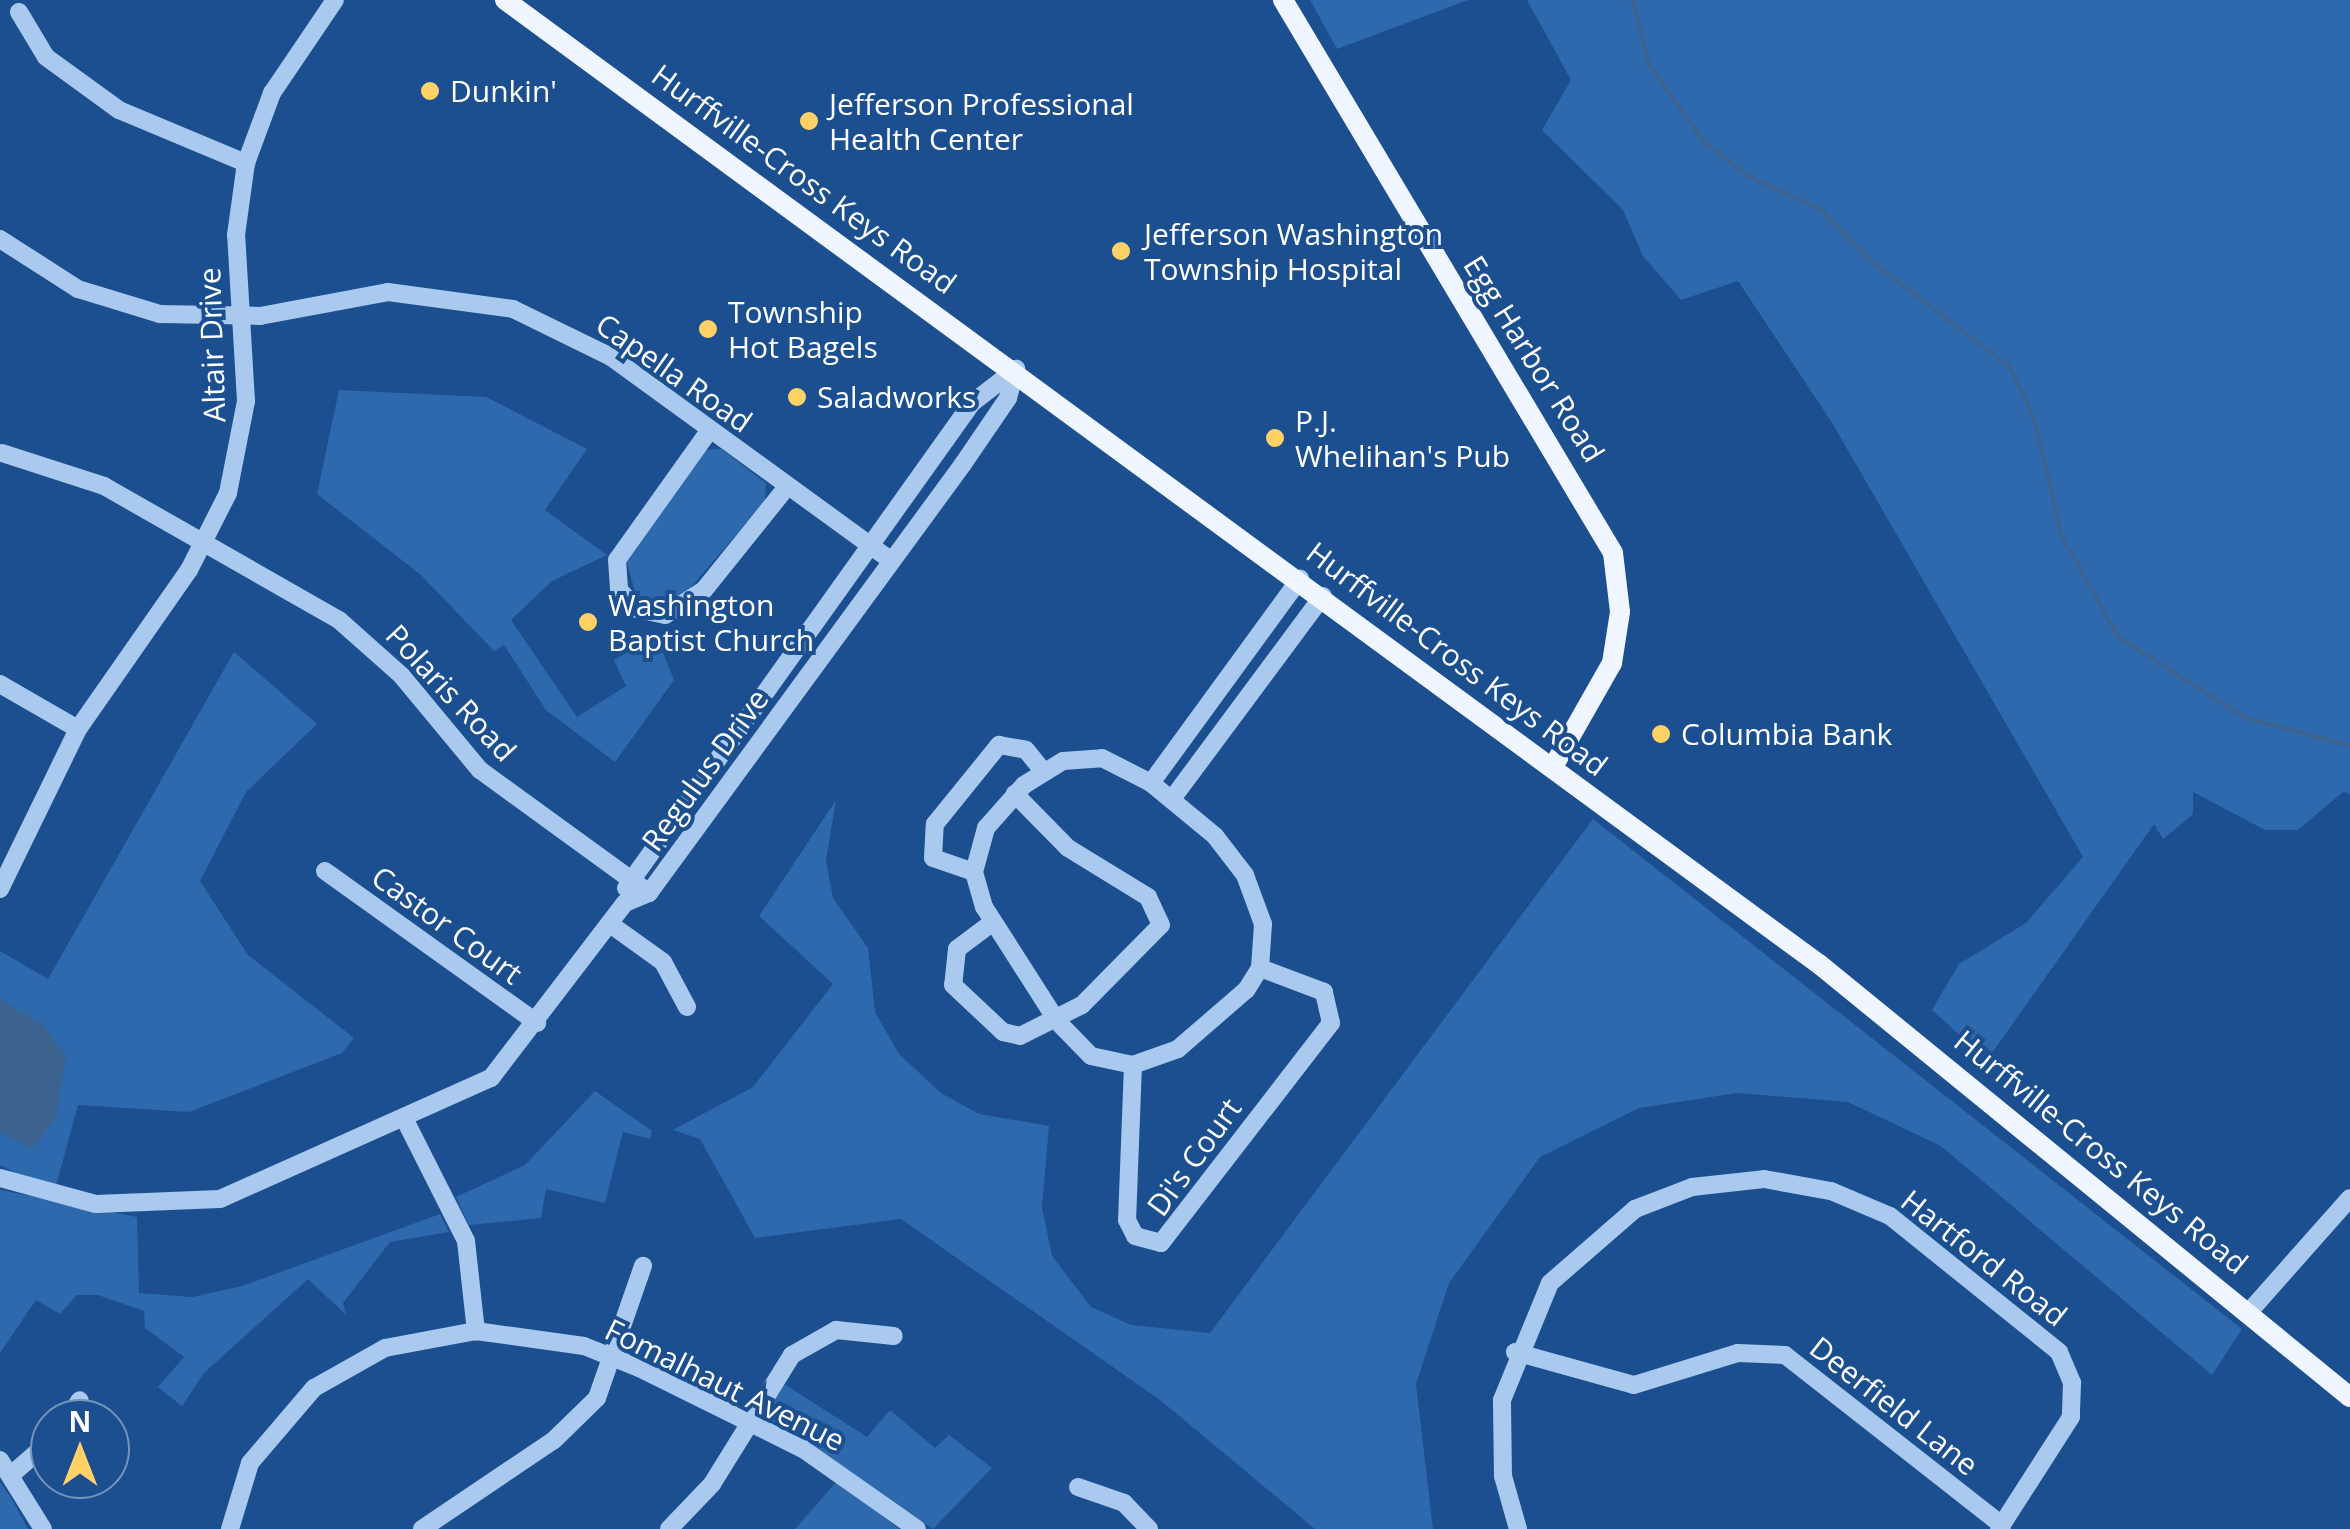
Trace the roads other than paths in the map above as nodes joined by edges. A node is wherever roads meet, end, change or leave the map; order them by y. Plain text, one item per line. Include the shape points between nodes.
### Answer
1 (335, 0) edge
2 (505, 0) edge
3 (1283, 0) edge
4 (19, 12) dead end
5 (246, 164) junction
6 (0, 240) edge
7 (242, 318) junction
8 (1016, 369) junction
9 (709, 430) junction
10 (936, 451) junction
11 (2, 452) edge
12 (960, 468) junction
13 (786, 488) junction
14 (205, 541) junction
15 (867, 543) junction
16 (892, 561) junction
17 (1300, 579) junction
18 (1323, 596) junction
19 (0, 684) edge
20 (1587, 717) junction
21 (78, 729) junction
22 (1553, 767) junction
23 (1043, 772) junction
24 (1151, 783) junction
25 (1586, 792) junction
26 (1015, 794) junction
27 (1172, 799) junction
28 (325, 871) dead end
29 (974, 872) junction
30 (627, 877) junction
31 (0, 889) edge
32 (649, 893) junction
33 (626, 904) junction
34 (992, 922) junction
35 (610, 924) junction
36 (1260, 968) junction
37 (688, 1007) dead end
38 (1057, 1021) junction
39 (537, 1024) junction
40 (1133, 1065) junction
41 (406, 1122) junction
42 (0, 1178) edge
43 (2350, 1198) edge
44 (643, 1266) dead end
45 (2249, 1312) junction
46 (476, 1331) junction
47 (894, 1336) dead end
48 (1515, 1352) junction
49 (615, 1358) junction
50 (2350, 1397) edge
51 (747, 1420) junction
52 (30, 1453) edge
53 (5, 1467) edge
54 (1078, 1488) dead end
55 (2000, 1527) edge
56 (43, 1529) edge
57 (230, 1529) edge
58 (422, 1529) edge
59 (669, 1529) edge
60 (917, 1529) edge
61 (1149, 1529) edge
62 (1518, 1529) edge

1 - 5 street, Altair Drive via 272,93
2 - 8 main road, Hurffville-Cross Keys Road
3 - 20 main road, Egg Harbor Road via 1613,554 1620,628
4 - 5 street via 46,57 120,110
5 - 7 street, Altair Drive via 236,234
6 - 7 street, Capella Road via 108,301
7 - 9 street, Capella Road via 377,292 488,302 588,343
7 - 14 street, Altair Drive via 243,434
8 - 10 street, Regulus Drive via 985,387
8 - 12 street, Regulus Drive via 1008,398
8 - 17 main road, Hurffville-Cross Keys Road
9 - 13 street, Capella Road
9 - 13 street via 617,560 619,590 637,609 665,614 704,590
10 - 12 street
10 - 15 street, Regulus Drive
11 - 14 street, Polaris Road via 104,486
12 - 16 street, Regulus Drive
13 - 15 street, Capella Road
14 - 21 street, Altair Drive
14 - 30 street, Polaris Road via 351,630 480,770
15 - 16 street, Capella Road
15 - 30 street, Regulus Drive
16 - 32 street, Regulus Drive
17 - 18 main road, Hurffville-Cross Keys Road
17 - 24 street
18 - 22 main road, Hurffville-Cross Keys Road
18 - 27 street
19 - 21 street
20 - 22 main road, Egg Harbor Road
20 - 25 main road via 1575,762
21 - 31 street, Altair Drive
22 - 25 main road, Hurffville-Cross Keys Road
23 - 24 street via 1094,758
23 - 26 street
23 - 29 street via 1026,750 999,745 935,824 934,858
24 - 27 street
25 - 45 main road, Hurffville-Cross Keys Road via 1950,1066
26 - 29 street via 986,828
26 - 38 street via 1068,848 1148,897 1162,919 1149,947
27 - 36 street via 1245,876 1263,924
28 - 39 street, Castor Court
29 - 34 street
30 - 32 street, Polaris Road
30 - 33 street, Regulus Drive
32 - 33 street, Regulus Drive
33 - 35 street, Regulus Drive
34 - 38 street
34 - 38 street via 957,949 956,992 1010,1035
35 - 37 street via 662,962
35 - 39 street, Regulus Drive
36 - 40 street via 1178,1049
36 - 40 street, Di's Court via 1324,992 1331,1024 1161,1243 1135,1236 1126,1220
38 - 40 street via 1090,1056
39 - 41 street, Regulus Drive via 491,1078
41 - 42 street, Regulus Drive via 256,1188 196,1203 96,1204
41 - 46 street via 466,1241
43 - 45 street
44 - 49 street
45 - 50 main road, Hurffville-Cross Keys Road
46 - 49 street, Fomalhaut Avenue
46 - 57 street, Fomalhaut Avenue via 385,1348 314,1388 250,1463
47 - 51 street via 869,1328 819,1336 769,1380
48 - 55 street, Deerfield Lane via 1623,1385 1746,1351 1785,1355
48 - 55 street, Hartford Road via 1564,1265 1635,1209 1740,1180 1853,1197 1917,1234 2065,1362 2074,1393 2068,1427
48 - 62 street, Hartford Road via 1500,1430
49 - 51 street, Fomalhaut Avenue
49 - 58 street via 579,1419
51 - 59 street via 712,1484
51 - 60 street, Fomalhaut Avenue via 835,1468
52 - 53 street
53 - 56 street
54 - 61 street via 1124,1504

